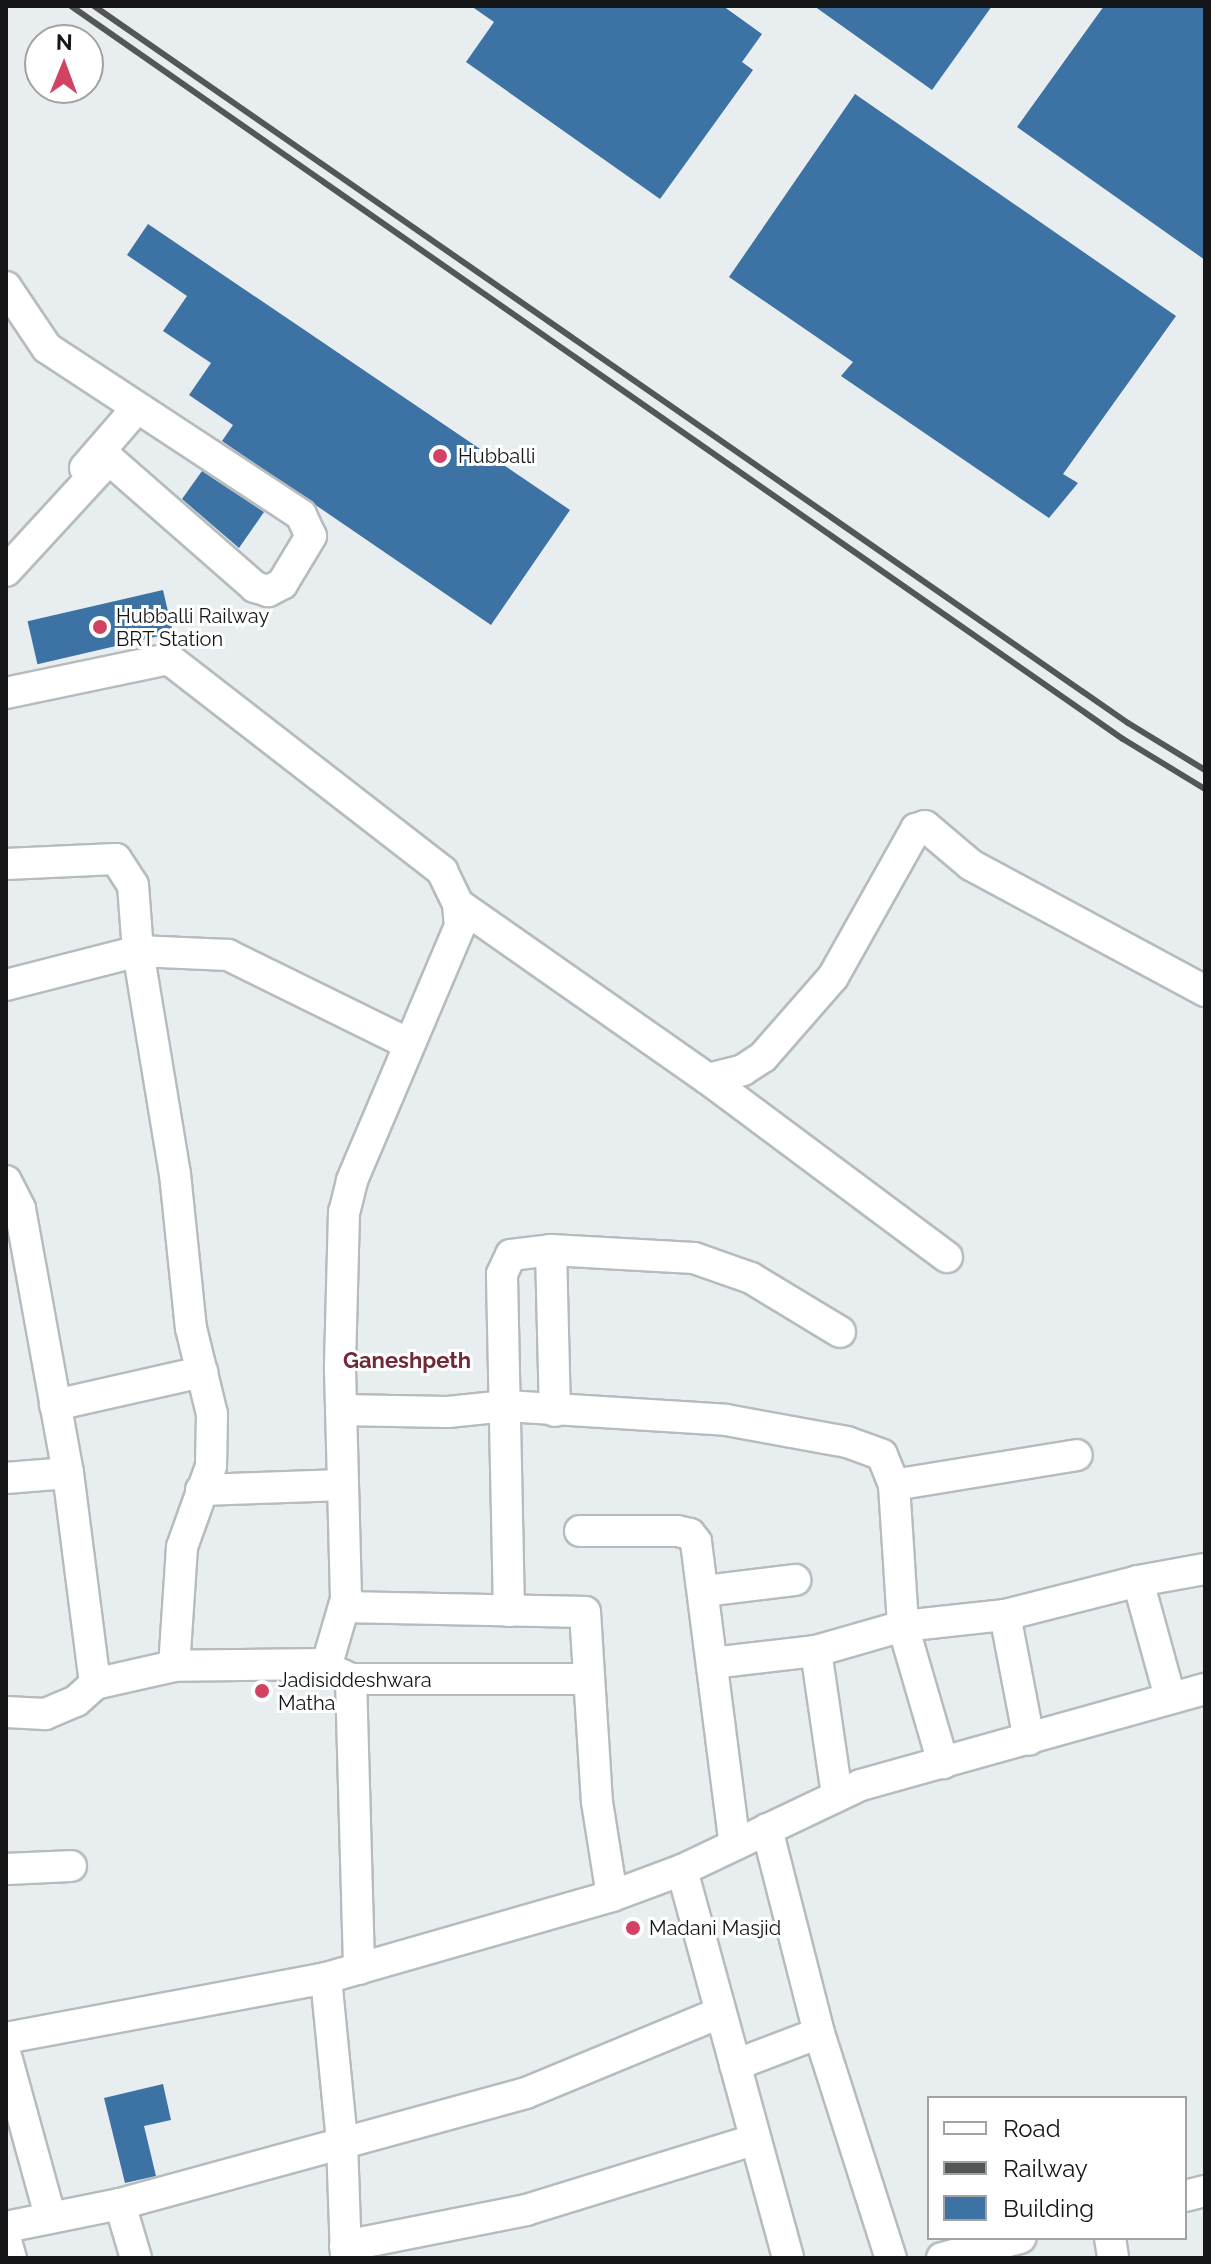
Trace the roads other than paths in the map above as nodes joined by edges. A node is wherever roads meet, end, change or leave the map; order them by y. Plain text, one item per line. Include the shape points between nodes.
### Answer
1 (6, 287) edge
2 (137, 408) junction
3 (6, 551) edge
4 (6, 571) edge
5 (6, 693) edge
6 (6, 864) edge
7 (458, 904) junction
8 (138, 951) junction
9 (6, 985) edge
10 (1205, 991) edge
11 (409, 1044) junction
12 (708, 1079) junction
13 (6, 1181) edge
14 (551, 1250) junction
15 (947, 1257) dead end
16 (840, 1332) dead end
17 (202, 1372) junction
18 (55, 1405) junction
19 (506, 1406) junction
20 (341, 1410) junction
21 (555, 1411) junction
22 (1077, 1455) dead end
23 (68, 1473) junction
24 (6, 1478) edge
25 (343, 1485) junction
26 (894, 1485) junction
27 (201, 1490) junction
28 (580, 1531) dead end
29 (1205, 1569) edge
30 (795, 1580) dead end
31 (1138, 1581) junction
32 (704, 1591) junction
33 (345, 1607) junction
34 (509, 1611) junction
35 (1005, 1615) junction
36 (903, 1626) junction
37 (816, 1651) junction
38 (712, 1663) junction
39 (174, 1666) junction
40 (339, 1671) junction
41 (589, 1679) junction
42 (95, 1684) junction
43 (1205, 1689) edge
44 (1170, 1697) junction
45 (6, 1712) edge
46 (1029, 1740) junction
47 (943, 1763) junction
48 (837, 1795) junction
49 (767, 1829) junction
50 (735, 1845) junction
51 (71, 1866) dead end
52 (6, 1869) edge
53 (682, 1870) junction
54 (612, 1896) junction
55 (359, 1969) junction
56 (326, 1978) junction
57 (719, 2013) junction
58 (819, 2033) junction
59 (6, 2038) edge
60 (6, 2056) edge
61 (735, 2065) junction
62 (753, 2140) junction
63 (342, 2142) junction
64 (120, 2204) junction
65 (50, 2216) junction
66 (6, 2227) edge
67 (1012, 2240) edge
68 (6, 2241) edge
69 (346, 2252) edge
70 (11, 2258) edge
71 (136, 2258) edge
72 (788, 2258) edge
73 (891, 2258) edge
74 (942, 2258) edge

1 - 2 street via 47,348
2 - 3 street
2 - 4 street via 301,515 311,536 282,584 268,591 236,573 109,459
5 - 7 street via 169,659 442,871
6 - 8 street via 116,859 133,885
7 - 11 street via 460,926
7 - 12 street
8 - 9 street
8 - 11 street via 228,955
8 - 17 street via 155,1030 191,1328
10 - 12 street via 971,865 925,826 916,829 833,977 763,1057 743,1070
11 - 20 street via 344,1212
12 - 15 street
13 - 18 street via 20,1209
14 - 16 street via 694,1258 751,1278
14 - 19 street via 511,1255 504,1263
14 - 21 street
17 - 18 street
17 - 27 street via 212,1414 211,1466
18 - 23 street
19 - 20 street via 448,1412
19 - 21 street
19 - 34 street
20 - 25 street
21 - 26 street via 726,1420 847,1442 882,1455
22 - 26 street
23 - 24 street
23 - 42 street
25 - 27 street
25 - 33 street
26 - 36 street
27 - 39 street via 182,1547
28 - 32 street via 690,1534 700,1556
29 - 31 street
30 - 32 street
31 - 35 street
31 - 44 street
32 - 38 street
33 - 34 street
33 - 40 street
34 - 41 street via 585,1612
35 - 36 street
35 - 46 street
36 - 37 street
36 - 47 street
37 - 38 street
37 - 48 street
38 - 50 street
39 - 40 street
39 - 42 street
40 - 41 street
40 - 55 street
41 - 54 street via 597,1802
42 - 45 street via 76,1701 45,1714
43 - 44 street
44 - 46 street
46 - 47 street
47 - 48 street
48 - 49 street
49 - 50 street
49 - 58 street
50 - 53 street
51 - 52 street
53 - 54 street
53 - 57 street
54 - 55 street
55 - 56 street
56 - 59 street
56 - 63 street
57 - 61 street
57 - 63 street via 526,2093
58 - 61 street
58 - 73 street
60 - 65 street
61 - 62 street
62 - 69 street via 526,2210
62 - 72 street
63 - 64 street
63 - 69 street
64 - 65 street
64 - 71 street
65 - 66 street
67 - 74 street
68 - 70 street

